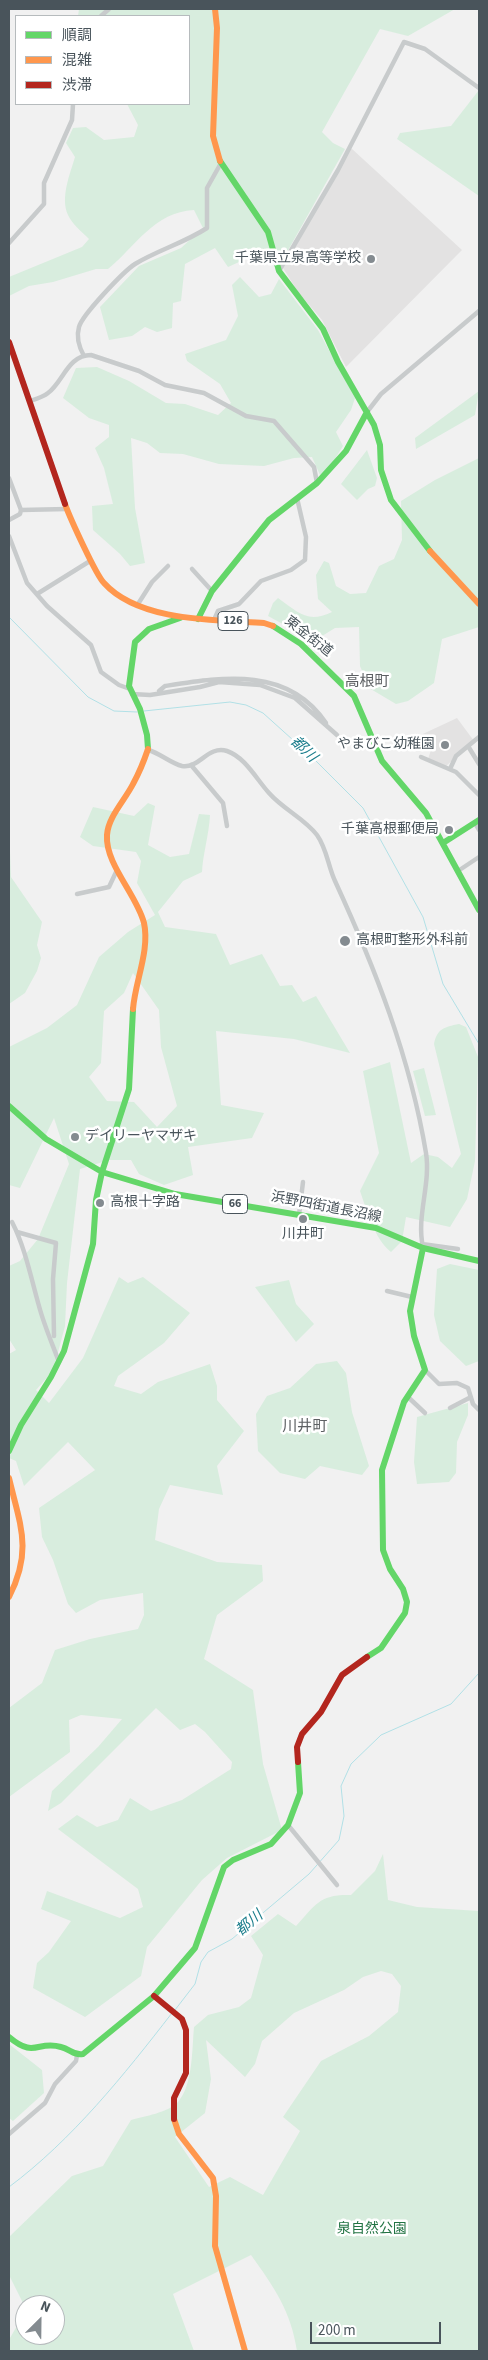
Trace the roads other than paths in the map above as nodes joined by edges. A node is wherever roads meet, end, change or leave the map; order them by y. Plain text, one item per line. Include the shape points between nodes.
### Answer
1 (215, 9) edge
2 (479, 88) edge
3 (73, 105) edge
4 (221, 163) junction
5 (9, 243) edge
6 (279, 271) junction
7 (479, 311) edge
8 (9, 342) edge
9 (84, 356) junction
10 (29, 402) junction
11 (367, 412) junction
12 (9, 478) edge
13 (317, 483) junction
14 (297, 498) junction
15 (67, 509) junction
16 (21, 510) junction
17 (9, 520) edge
18 (9, 536) edge
19 (90, 561) junction
20 (168, 566) dead end
21 (192, 570) dead end
22 (212, 591) junction
23 (37, 594) junction
24 (138, 604) junction
25 (479, 604) edge
26 (180, 618) junction
27 (198, 619) junction
28 (214, 620) junction
29 (131, 692) junction
30 (337, 735) dead end
31 (479, 738) edge
32 (468, 746) junction
33 (148, 750) junction
34 (421, 757) dead end
35 (479, 764) edge
36 (190, 765) junction
37 (450, 769) junction
38 (479, 795) edge
39 (477, 822) edge
40 (227, 826) dead end
41 (479, 830) edge
42 (443, 843) junction
43 (478, 858) edge
44 (479, 865) edge
45 (117, 870) junction
46 (458, 871) junction
47 (77, 894) dead end
48 (479, 910) edge
49 (9, 1106) edge
50 (102, 1172) junction
51 (303, 1182) dead end
52 (299, 1215) junction
53 (12, 1222) dead end
54 (18, 1232) junction
55 (422, 1246) junction
56 (458, 1249) dead end
57 (479, 1261) edge
58 (387, 1291) dead end
59 (412, 1297) junction
60 (54, 1336) dead end
61 (59, 1363) junction
62 (425, 1370) junction
63 (408, 1397) junction
64 (472, 1398) junction
65 (450, 1408) dead end
66 (479, 1410) edge
67 (425, 1413) dead end
68 (9, 1451) edge
69 (9, 1478) edge
70 (9, 1596) edge
71 (288, 1825) junction
72 (337, 1885) dead end
73 (154, 1996) junction
74 (9, 2037) edge
75 (78, 2055) junction
76 (9, 2134) edge
77 (245, 2351) edge

1 - 4 main road via 213,136
2 - 6 street via 425,49 404,42 338,170
3 - 5 street via 72,120 44,183 44,204
4 - 6 main road via 268,232
4 - 9 street via 207,188 207,228 187,241 134,265 106,293 84,316 79,327 79,346
6 - 11 main road via 323,329
7 - 11 street via 381,394
8 - 10 main road, 東金街道 / 126
9 - 10 street via 75,361 47,394
9 - 13 street via 91,355 134,369 165,385 204,392 246,416 274,422 314,467
10 - 15 main road, 東金街道 / 126
11 - 13 main road via 346,451
11 - 25 main road via 380,445 381,470 391,500 440,564
12 - 16 street
13 - 14 main road
14 - 22 main road via 269,520
14 - 28 street via 306,537 305,560 291,570 261,581 239,604 218,611
15 - 16 street
15 - 19 main road, 東金街道 / 126
16 - 17 street
18 - 23 street via 27,583
19 - 23 street
19 - 24 main road, 東金街道 / 126 via 102,583
20 - 24 street via 152,582
21 - 22 street
22 - 27 main road
23 - 29 street via 91,645 102,672
24 - 26 main road, 東金街道 / 126
26 - 27 main road, 東金街道 / 126
26 - 29 main road via 138,635 133,652
27 - 28 main road, 東金街道 / 126
28 - 42 main road, 東金街道 / 126 via 276,626 301,644 344,684 354,696 387,769 420,804
29 - 30 street via 150,695 165,686 214,678 253,679 302,696
29 - 33 main road via 140,709
31 - 32 street
32 - 35 street
32 - 37 street via 452,761
33 - 36 street via 182,766
33 - 45 main road via 107,836
34 - 37 street
36 - 40 street via 223,803
36 - 55 street via 213,750 233,754 280,805 302,819 323,844 331,873 374,968 412,1084 427,1164
37 - 38 street via 464,778
39 - 41 street
39 - 42 main road
42 - 46 main road, 東金街道 / 126
43 - 44 street
43 - 46 street
45 - 47 street via 109,888
45 - 50 main road via 138,907 144,924 144,946 133,1007 129,1089
46 - 48 main road, 東金街道 / 126
49 - 50 main road, 浜野四街道長沼線 / 66 via 46,1139
50 - 52 main road, 浜野四街道長沼線 / 66 via 175,1194
50 - 61 main road via 93,1244
51 - 52 street
52 - 55 main road, 浜野四街道長沼線 / 66 via 376,1228
53 - 54 street
54 - 60 street via 56,1243
54 - 61 street
55 - 56 street
55 - 57 main road, 浜野四街道長沼線 / 66
55 - 59 main road
58 - 59 street
59 - 62 main road via 412,1326
61 - 68 main road
62 - 63 main road
62 - 64 street via 439,1384 457,1383 468,1388
63 - 67 street
63 - 71 main road via 397,1420 382,1470 383,1550 403,1589 407,1608 381,1648 342,1675 321,1712 302,1734 297,1747 300,1793
64 - 65 street
64 - 66 street
69 - 70 main road via 23,1535 24,1559 19,1580
71 - 72 street
71 - 73 main road via 271,1844 224,1867 198,1941
73 - 75 main road
73 - 77 main road via 182,2020 186,2030 186,2073 174,2098 173,2116 179,2134 213,2178 215,2246
74 - 75 main road via 18,2046 29,2050 57,2045
75 - 76 street via 55,2084 45,2103

